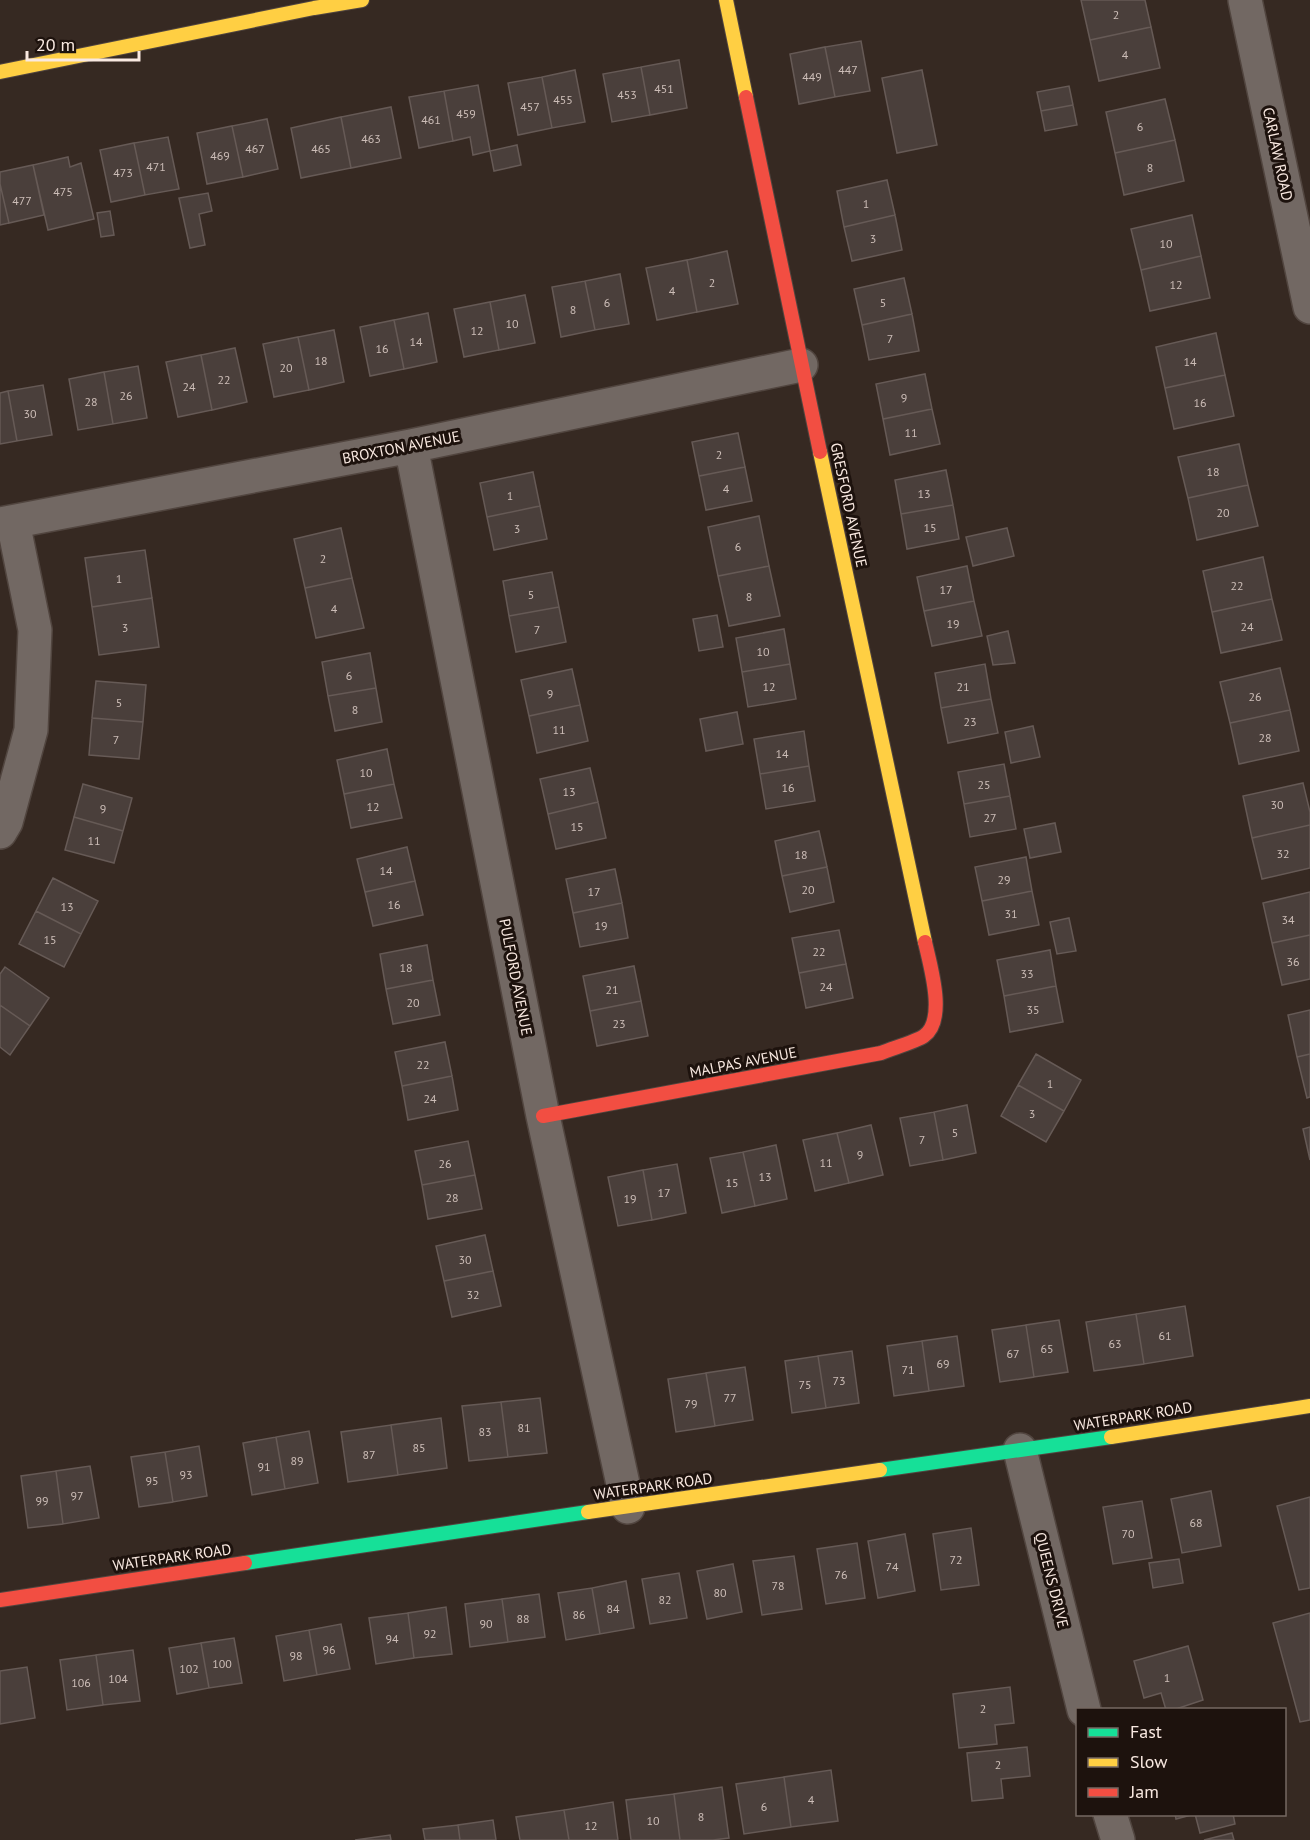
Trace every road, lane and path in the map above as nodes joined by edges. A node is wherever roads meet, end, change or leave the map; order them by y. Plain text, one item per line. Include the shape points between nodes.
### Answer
1 (362, 0) edge
2 (726, 0) edge
3 (1245, 0) edge
4 (0, 72) edge
5 (1310, 307) edge
6 (801, 365) junction
7 (411, 446) junction
8 (7, 523) edge
9 (0, 832) edge
10 (936, 1017) joint
11 (543, 1116) junction
12 (1310, 1406) edge
13 (1020, 1450) junction
14 (628, 1507) junction
15 (0, 1600) edge
16 (1084, 1708) edge
17 (1110, 1816) edge
18 (1118, 1840) edge

1 - 4 main road
2 - 6 main road, GRESFORD AVENUE
3 - 5 street, CARLAW ROAD
6 - 7 street, BROXTON AVENUE
6 - 10 main road, GRESFORD AVENUE via 936,993
7 - 8 street, BROXTON AVENUE
7 - 11 street, PULFORD AVENUE
8 - 9 street via 35,630 32,730
10 - 11 main road, MALPAS AVENUE via 926,1035 881,1053
11 - 14 street, PULFORD AVENUE
12 - 13 main road, WATERPARK ROAD
13 - 14 main road, WATERPARK ROAD
13 - 16 street, QUEENS DRIVE
14 - 15 main road, WATERPARK ROAD
17 - 18 street

